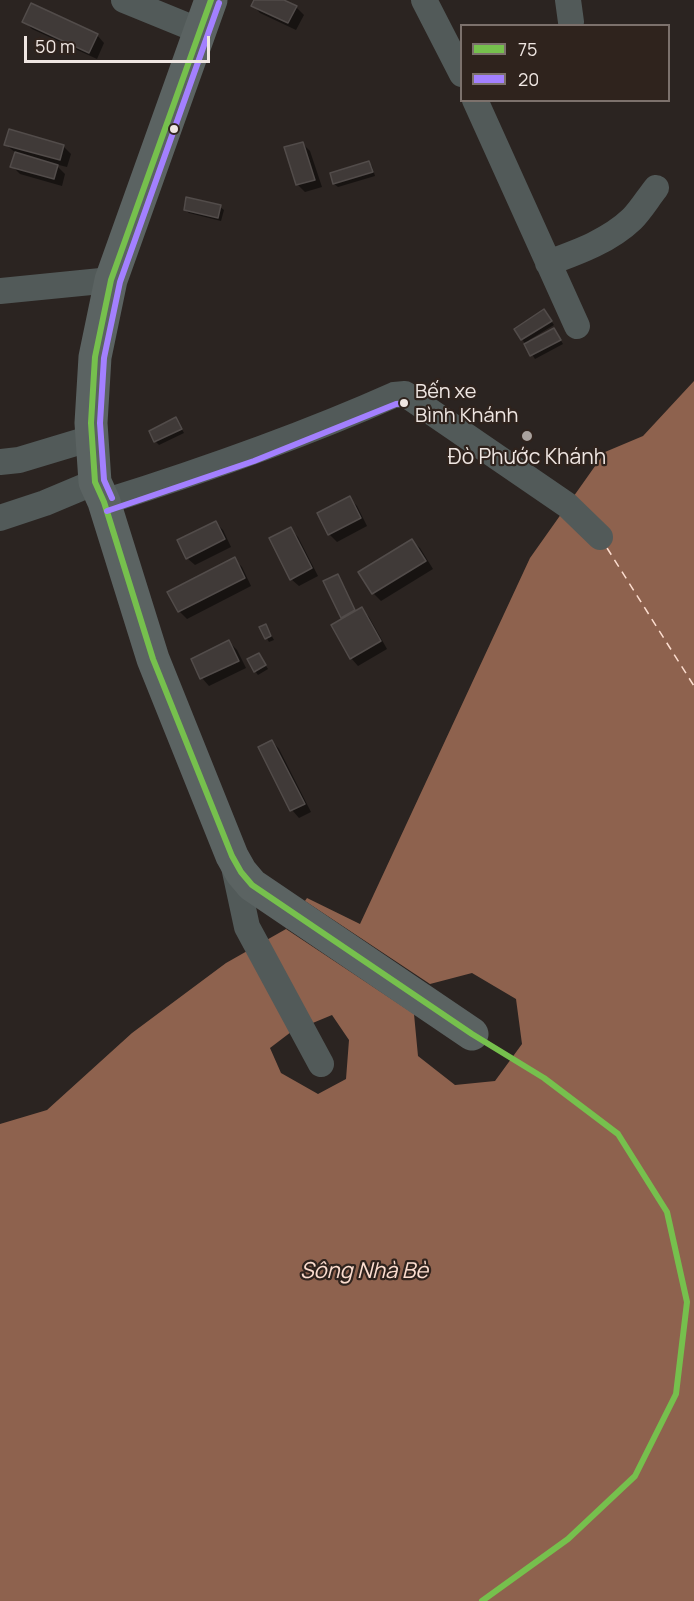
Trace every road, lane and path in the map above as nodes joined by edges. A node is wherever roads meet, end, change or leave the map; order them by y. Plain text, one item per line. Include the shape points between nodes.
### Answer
1 (124, 0) edge
2 (211, 0) edge
3 (424, 0) edge
4 (200, 31) junction
5 (460, 70) edge
6 (476, 102) edge
7 (656, 188) dead end
8 (548, 263) junction
9 (111, 280) junction
10 (0, 291) edge
11 (577, 326) dead end
12 (92, 438) junction
13 (0, 462) edge
14 (100, 492) junction
15 (0, 518) edge
16 (600, 537) dead end
17 (231, 856) junction
18 (472, 1034) dead end
19 (321, 1064) dead end

1 - 4 street
2 - 4 main road
3 - 5 street
4 - 9 main road
6 - 8 street
7 - 8 street via 616,233
8 - 11 street
9 - 10 street
9 - 12 main road via 95,357
12 - 13 street
12 - 14 main road
14 - 15 street
14 - 16 street via 176,480 301,434 394,394 405,394 567,505
14 - 17 main road via 153,659
17 - 18 main road via 252,885
17 - 19 street via 247,927

